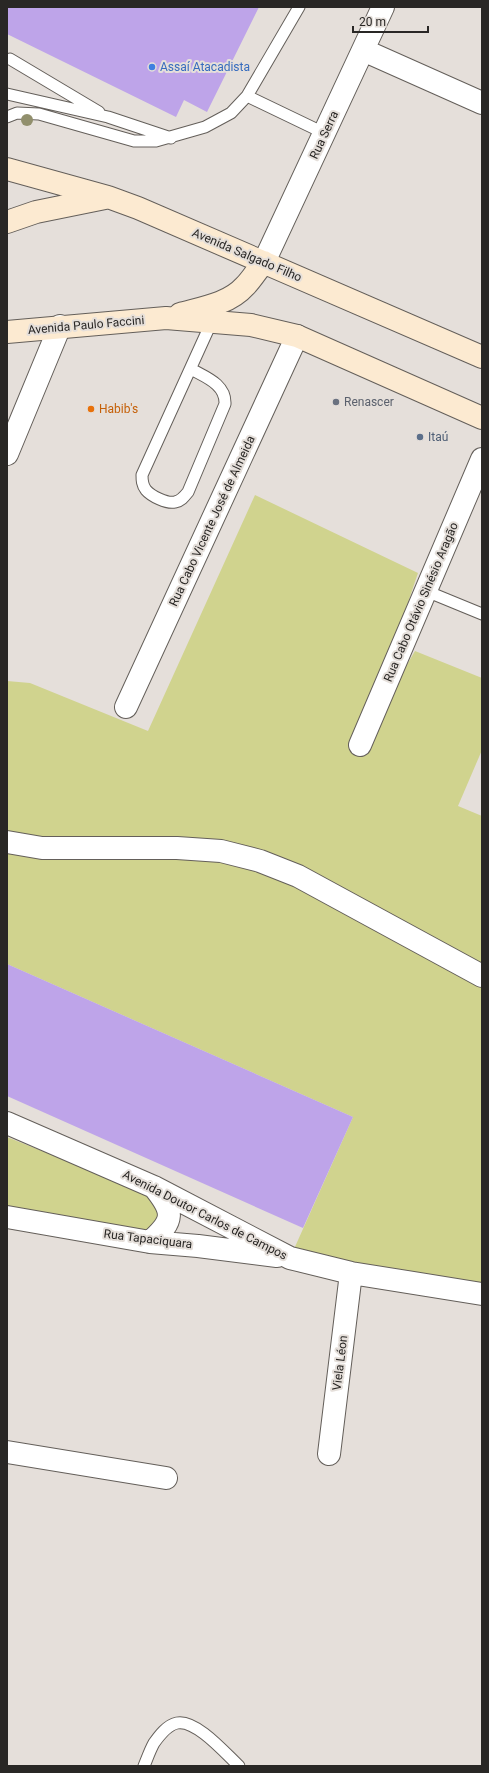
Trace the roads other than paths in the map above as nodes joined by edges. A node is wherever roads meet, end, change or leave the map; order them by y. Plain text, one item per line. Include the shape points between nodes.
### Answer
1 (299, 7) edge
2 (378, 11) edge
3 (363, 50) junction
4 (9, 58) edge
5 (7, 70) edge
6 (7, 94) edge
7 (247, 96) junction
8 (482, 103) edge
9 (7, 117) edge
10 (108, 117) junction
11 (324, 134) junction
12 (171, 138) junction
13 (9, 166) edge
14 (108, 197) junction
15 (7, 222) edge
16 (264, 262) junction
17 (166, 318) junction
18 (212, 321) junction
19 (60, 326) junction
20 (10, 329) edge
21 (297, 336) junction
22 (482, 357) edge
23 (190, 369) junction
24 (482, 418) edge
25 (7, 454) edge
26 (482, 459) edge
27 (426, 591) junction
28 (482, 614) edge
29 (126, 707) dead end
30 (360, 745) dead end
31 (7, 842) edge
32 (482, 976) edge
33 (7, 1124) edge
34 (154, 1187) junction
35 (7, 1217) edge
36 (150, 1242) junction
37 (290, 1258) junction
38 (351, 1273) junction
39 (482, 1294) edge
40 (7, 1452) edge
41 (329, 1454) dead end
42 (166, 1478) dead end
43 (144, 1766) edge
44 (239, 1766) edge

1 - 7 lane
2 - 3 street, Rua Serra
3 - 8 street
3 - 11 street, Rua Serra
4 - 5 lane
4 - 10 lane
6 - 10 lane
7 - 11 lane
7 - 12 lane via 231,113 205,127
9 - 12 lane via 17,113 39,114 134,141
10 - 12 lane
11 - 16 street, Rua Serra
13 - 14 main road, Avenida Salgado Filho
14 - 15 main road via 36,212
14 - 16 main road, Avenida Salgado Filho
16 - 17 main road via 245,287 234,296
16 - 22 main road, Avenida Salgado Filho
17 - 18 main road
17 - 19 main road, Avenida Paulo Faccini
18 - 21 main road via 251,325
18 - 23 lane
19 - 20 main road, Avenida Paulo Faccini
19 - 25 street
21 - 24 main road
21 - 29 street, Rua Cabo Vicente José de Almeida
23 - 23 lane via 142,475 146,491 169,502 182,499 188,492 225,404 222,390
26 - 27 street, Rua Cabo Otávio Sinésio Aragão
27 - 28 lane
27 - 30 street, Rua Cabo Otávio Sinésio Aragão
31 - 32 street via 42,848 177,848 221,851 260,861 298,876
33 - 34 street, Avenida Doutor Carlos de Campos
34 - 36 street via 166,1203 169,1218 161,1232
34 - 37 street, Avenida Doutor Carlos de Campos
35 - 36 street, Rua Tapaciquara
36 - 37 street, Rua Tapaciquara
37 - 38 street, Avenida Doutor Carlos de Campos
38 - 39 street, Avenida Doutor Carlos de Campos
38 - 41 street, Viela Léon
40 - 42 street
43 - 44 lane via 153,1744 164,1730 177,1723 188,1724 200,1730

